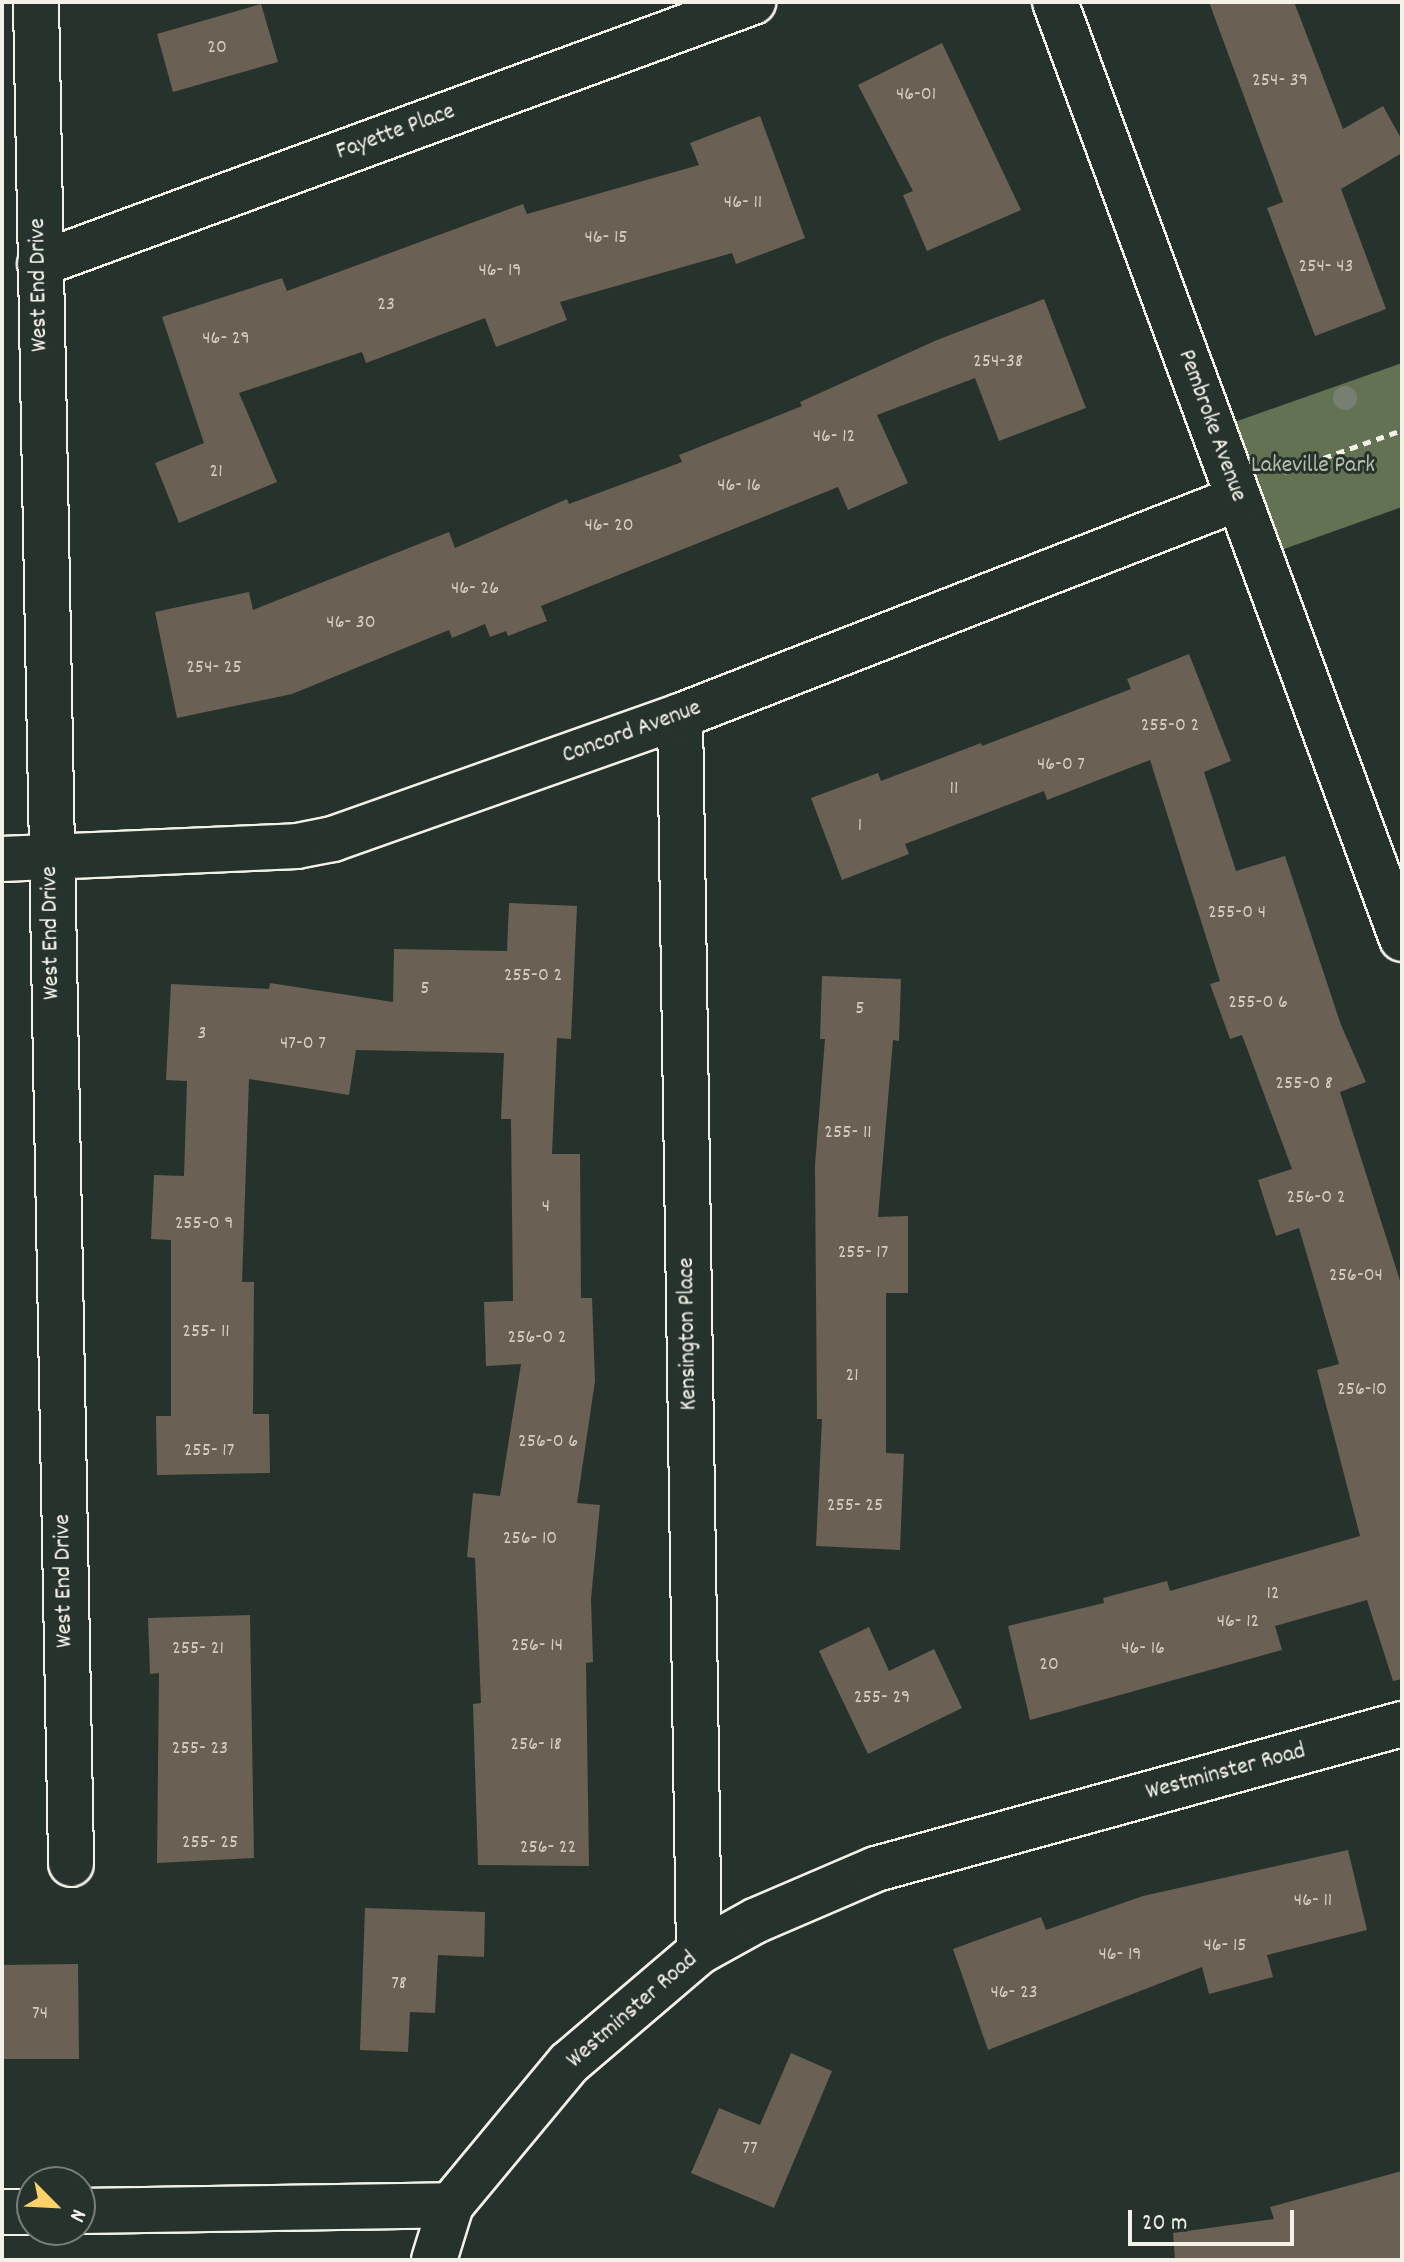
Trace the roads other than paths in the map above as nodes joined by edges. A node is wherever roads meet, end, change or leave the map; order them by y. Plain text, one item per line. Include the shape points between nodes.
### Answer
1 (36, 2) edge
2 (753, 2) edge
3 (1055, 2) edge
4 (40, 264) junction
5 (1236, 494) junction
6 (680, 716) junction
7 (50, 858) junction
8 (2, 859) edge
9 (1402, 939) edge
10 (1402, 1724) edge
11 (71, 1864) dead end
12 (699, 1952) junction
13 (451, 2205) junction
14 (96, 2211) edge
15 (434, 2260) edge

1 - 4 street, West End Drive
2 - 4 street, Fayette Place
3 - 5 street, Pembroke Avenue
4 - 7 street, West End Drive
5 - 6 street, Concord Avenue
5 - 9 street, Pembroke Avenue
6 - 7 street, Concord Avenue via 315,844
6 - 12 street, Kensington Place
7 - 8 street, Concord Avenue
7 - 11 street, West End Drive
10 - 12 street, Westminster Road via 876,1869 757,1920
12 - 13 street, Westminster Road via 569,2063
13 - 14 street
13 - 15 street

